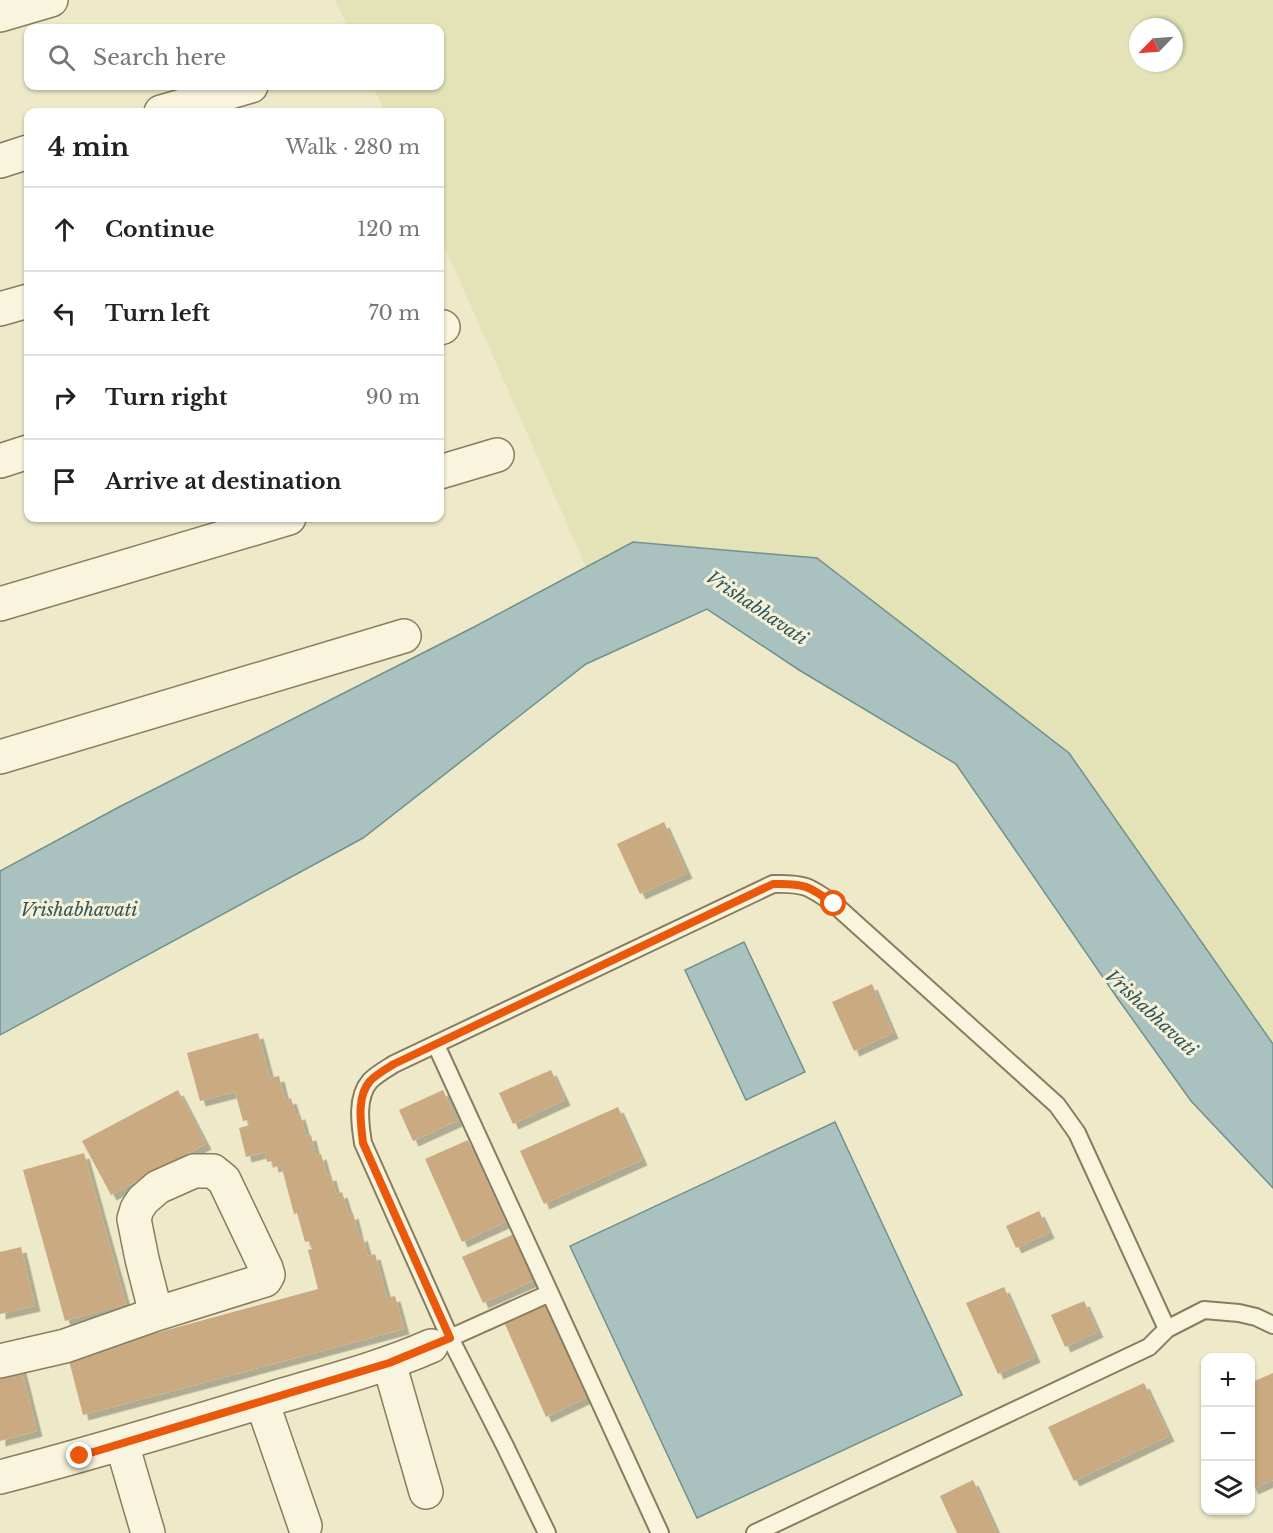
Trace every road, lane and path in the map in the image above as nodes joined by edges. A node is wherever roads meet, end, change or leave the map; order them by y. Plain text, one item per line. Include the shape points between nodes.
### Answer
1 (51, 0) edge
2 (0, 15) edge
3 (237, 90) edge
4 (175, 108) edge
5 (24, 153) edge
6 (0, 161) edge
7 (24, 302) edge
8 (0, 309) edge
9 (24, 453) edge
10 (497, 455) dead end
11 (0, 461) edge
12 (444, 471) edge
13 (276, 522) edge
14 (0, 604) edge
15 (404, 636) dead end
16 (0, 757) edge
17 (436, 1045) junction
18 (550, 1293) junction
19 (156, 1314) junction
20 (1273, 1324) edge
21 (1167, 1329) junction
22 (441, 1342) junction
23 (0, 1361) edge
24 (389, 1363) junction
25 (262, 1402) junction
26 (122, 1444) junction
27 (0, 1478) edge
28 (426, 1492) dead end
29 (305, 1526) dead end
30 (148, 1533) edge
31 (547, 1533) edge
32 (660, 1533) edge
33 (755, 1533) edge

1 - 2 street
3 - 4 street
5 - 6 street
7 - 8 street
9 - 11 street
10 - 12 street
13 - 14 street
15 - 16 street
17 - 18 lane
17 - 21 lane via 773,884 814,889 1057,1105 1077,1133
17 - 22 lane via 394,1064 368,1084 362,1101 361,1125 363,1143
18 - 22 lane
18 - 32 lane
19 - 19 street via 266,1280 266,1268 224,1180 213,1171 194,1170 158,1187 137,1209 134,1219
19 - 23 street via 65,1346
20 - 21 lane via 1239,1313 1203,1310
21 - 33 lane via 1149,1347
22 - 24 street
22 - 31 lane via 505,1446
24 - 25 street
24 - 28 street
25 - 26 street
25 - 29 street
26 - 27 street
26 - 30 street

